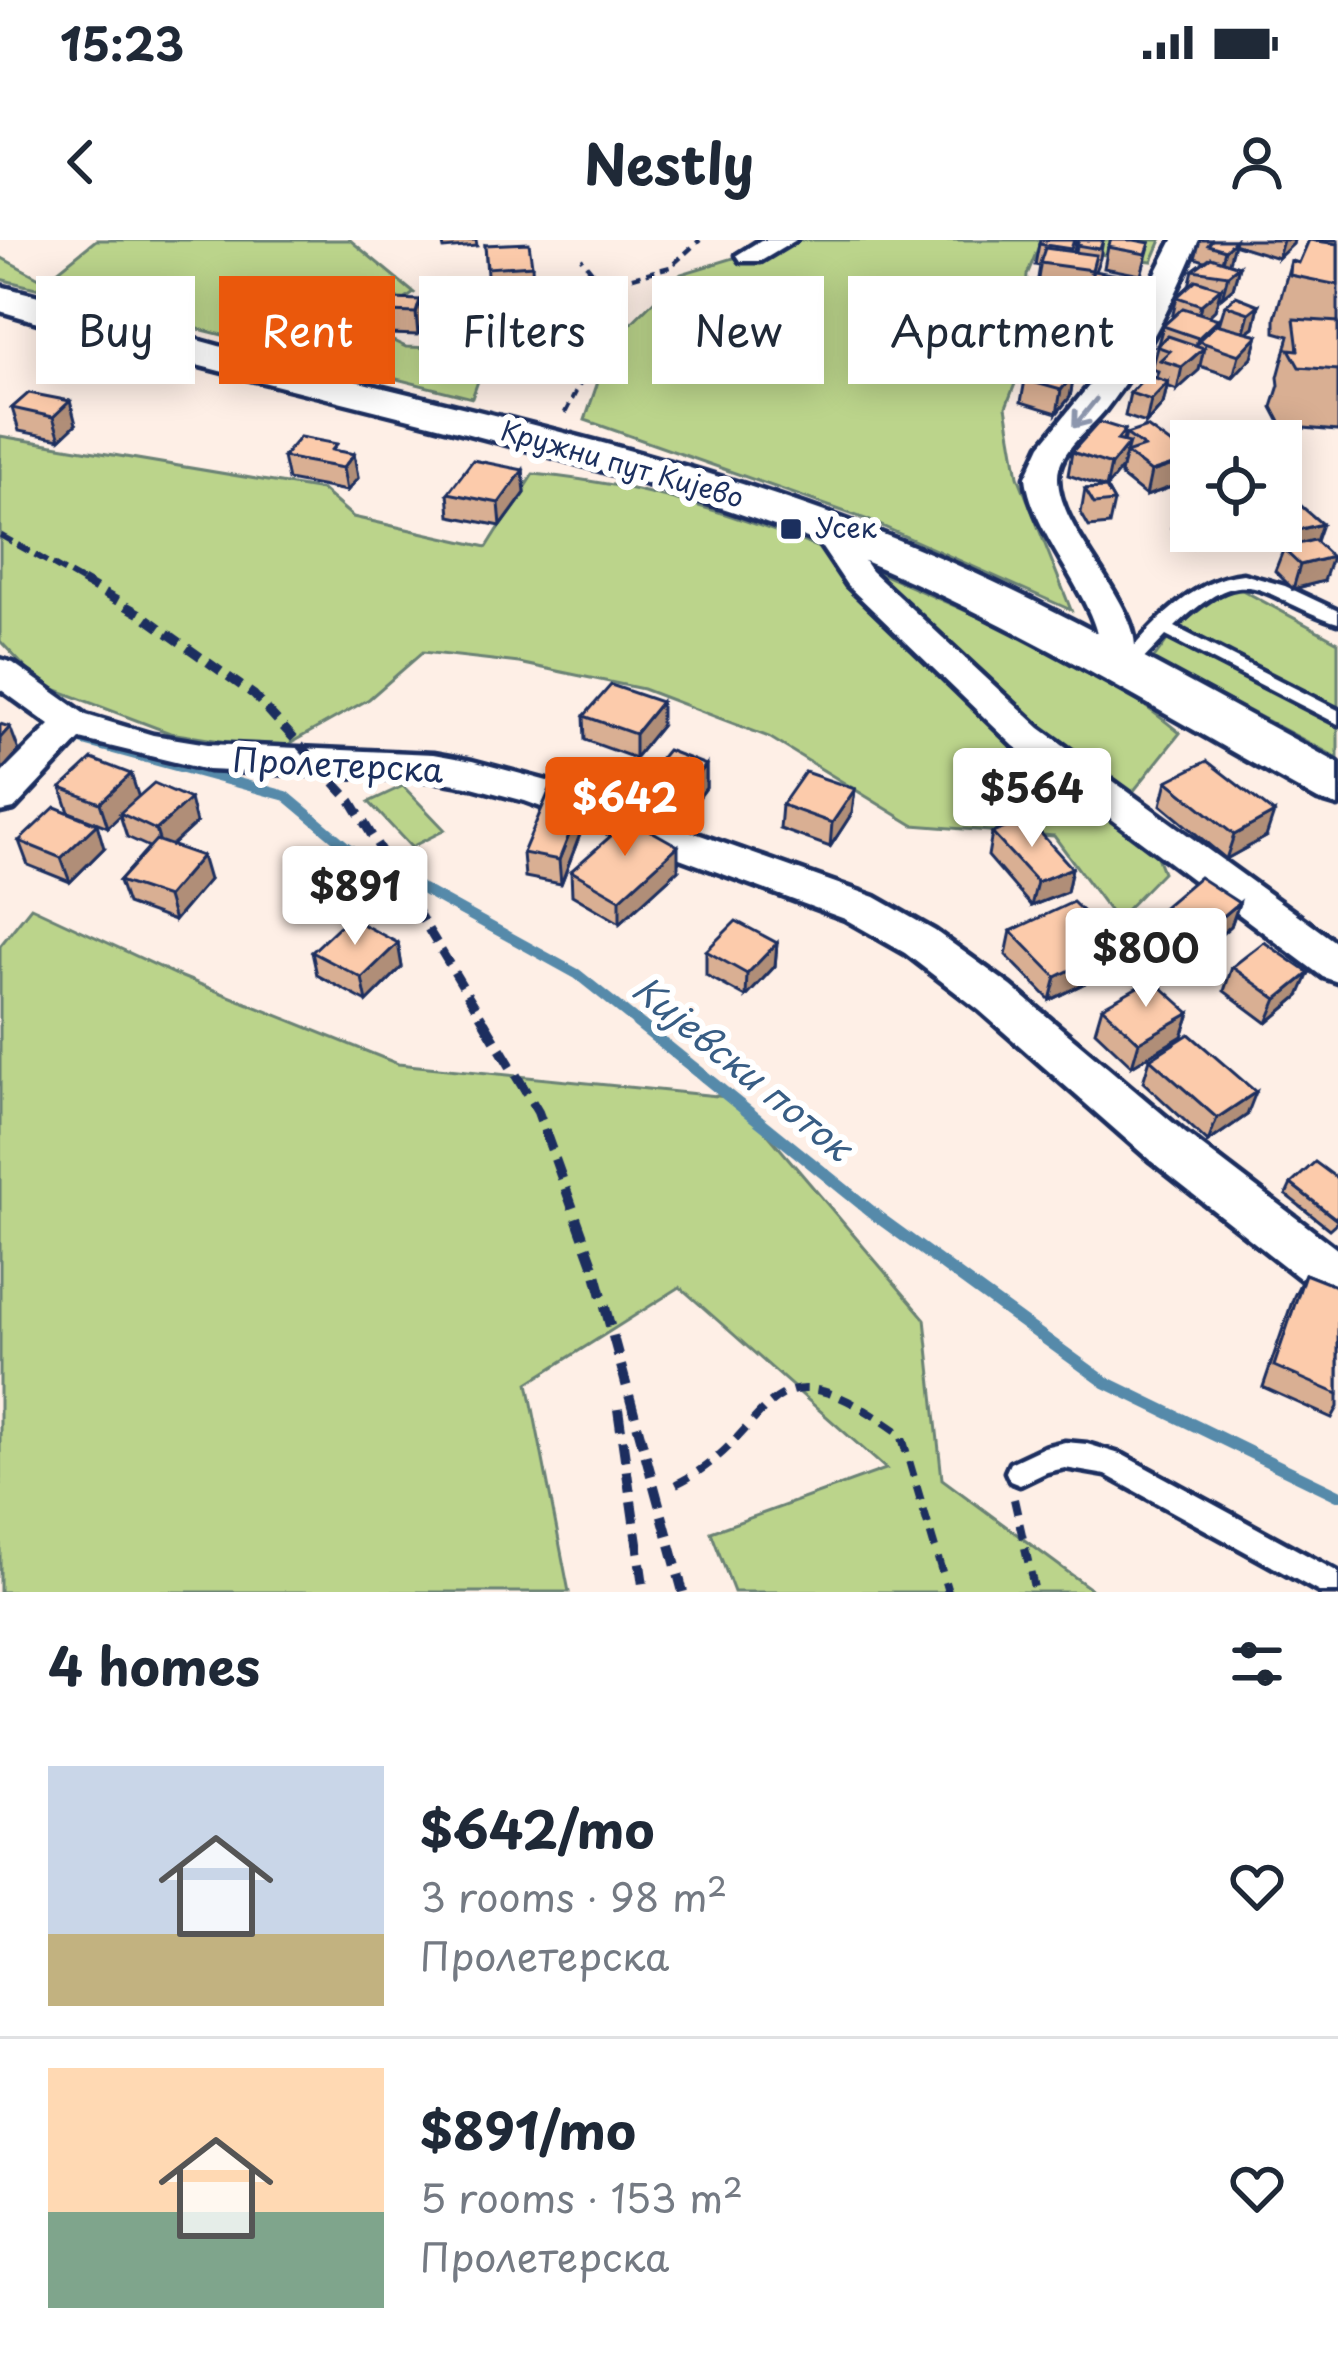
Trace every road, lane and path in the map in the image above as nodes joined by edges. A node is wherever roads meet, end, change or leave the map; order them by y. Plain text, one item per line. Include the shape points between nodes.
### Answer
1 (700, 240) edge
2 (784, 240) edge
3 (1186, 240) edge
4 (751, 255) dead end
5 (581, 259) dead end
6 (595, 276) edge
7 (628, 278) edge
8 (0, 298) edge
9 (578, 384) edge
10 (561, 446) junction
11 (827, 530) junction
12 (1338, 618) edge
13 (1166, 629) junction
14 (1121, 664) junction
15 (0, 671) edge
16 (1338, 718) edge
17 (73, 724) junction
18 (1338, 787) edge
19 (0, 799) edge
20 (1338, 966) edge
21 (1338, 1279) edge
22 (1020, 1472) joint
23 (676, 1484) dead end
24 (1338, 1587) edge
25 (948, 1592) edge
26 (1035, 1592) edge

1 - 7 path via 670,267
2 - 4 street
3 -> 14 street via 1143,328 1050,455 1042,478 1053,515 1115,626
5 - 6 path
8 - 10 main road, Кружни пут Кијево
9 - 10 path
10 - 11 main road, Кружни пут Кијево
11 - 14 main road, Кружни пут Кијево
11 - 20 street via 859,578 1027,737
12 - 13 lane via 1238,579 1206,591
13 - 14 lane
13 - 16 lane
14 - 18 main road, Кружни пут Кијево
15 - 17 street, Пролетерска
17 - 19 street
17 - 21 street, Пролетерска via 208,758 472,774 860,908 995,998
22 - 24 lane via 1047,1456 1078,1452 1113,1464
22 - 26 path via 1013,1502
23 - 25 path via 701,1474 776,1396 843,1396 901,1434

